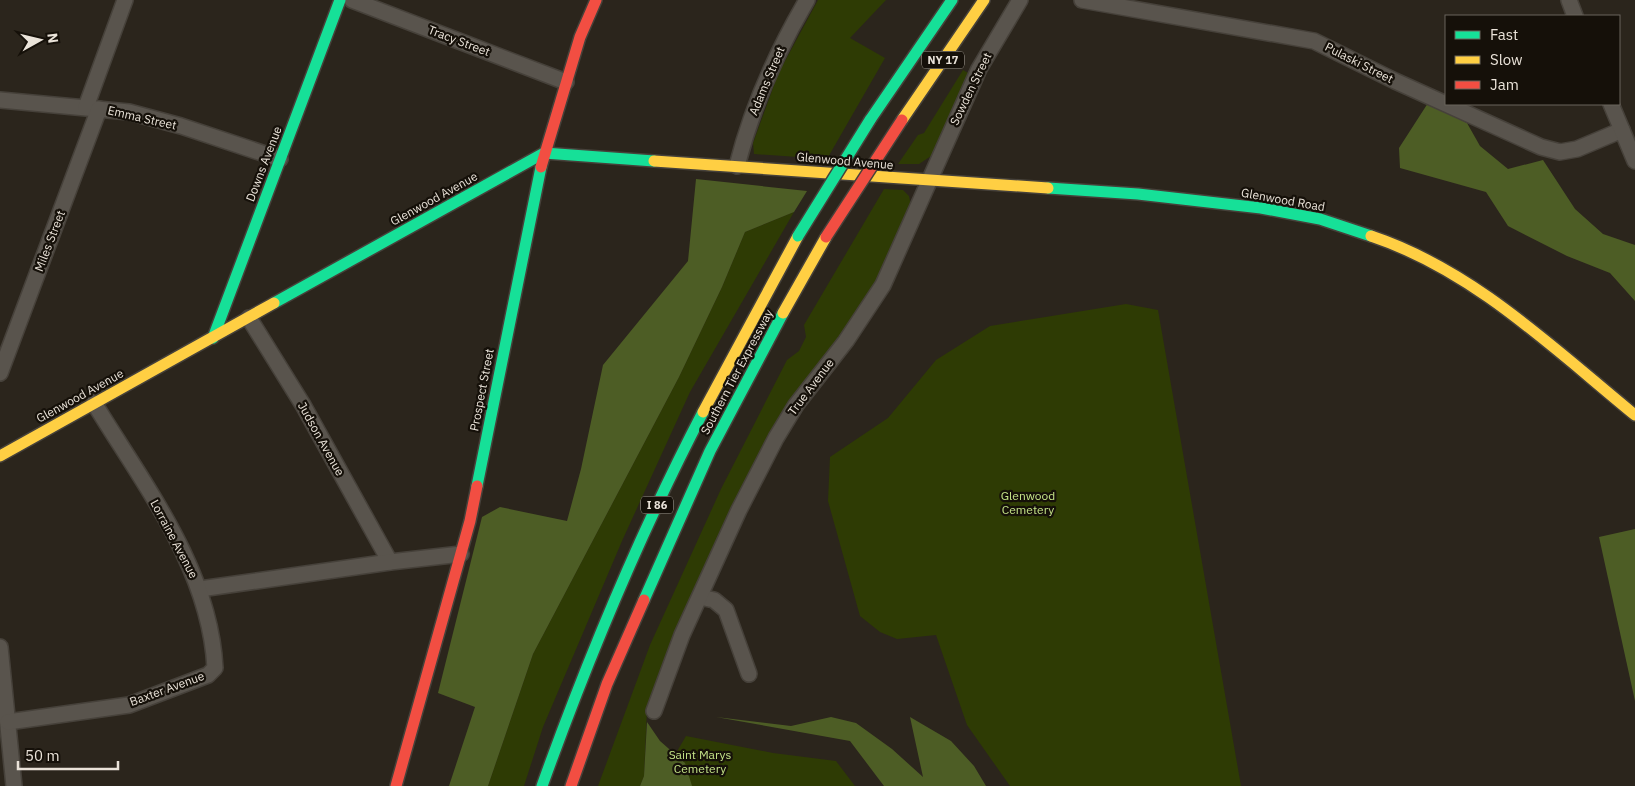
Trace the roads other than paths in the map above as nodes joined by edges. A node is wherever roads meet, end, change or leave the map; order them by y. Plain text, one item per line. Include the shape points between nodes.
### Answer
1 (125, 0) edge
2 (340, 0) edge
3 (352, 0) edge
4 (596, 0) edge
5 (807, 0) edge
6 (952, 0) edge
7 (984, 0) edge
8 (1020, 0) edge
9 (1082, 0) edge
10 (1569, 0) edge
11 (1575, 15) edge
12 (566, 82) junction
13 (0, 100) edge
14 (1445, 104) edge
15 (1448, 105) edge
16 (1611, 105) edge
17 (93, 108) junction
18 (1622, 130) junction
19 (544, 153) junction
20 (280, 159) junction
21 (1635, 161) edge
22 (737, 166) junction
23 (928, 181) junction
24 (798, 236) joint
25 (826, 238) joint
26 (249, 318) junction
27 (213, 338) junction
28 (0, 373) edge
29 (94, 403) junction
30 (1635, 415) edge
31 (0, 456) edge
32 (461, 554) junction
33 (390, 562) junction
34 (200, 590) junction
35 (700, 597) junction
36 (0, 647) edge
37 (749, 674) dead end
38 (654, 711) dead end
39 (8, 722) junction
40 (14, 786) edge
41 (396, 786) edge
42 (542, 786) edge
43 (571, 786) edge

1 - 17 street, Miles Street
2 - 20 main road, Downs Avenue
3 - 12 street, Tracy Street
4 - 12 main road, Prospect Street
5 - 22 street, Adams Street via 763,85
6 - 24 main road, Southern Tier Expressway / NY 17, bridge via 870,120
7 - 25 main road, Southern Tier Expressway / NY 17, bridge
8 - 23 street, Sowden Street via 979,69
9 - 14 street, Pulaski Street via 1314,41
10 - 11 street
12 - 19 main road, Prospect Street
13 - 17 street, Emma Street
15 - 18 street, Pulaski Street via 1541,147 1560,152 1577,149
16 - 18 street
17 - 20 street, Emma Street via 129,112 181,126
17 - 28 street, Miles Street
18 - 21 street
19 - 22 main road, Glenwood Avenue
19 - 26 main road, Glenwood Avenue
19 - 32 main road, Prospect Street
20 - 27 main road, Downs Avenue
22 - 23 main road, Glenwood Avenue
23 - 30 main road, Glenwood Road via 1138,194 1261,208 1320,219 1392,243 1434,262 1490,296
23 - 35 street, True Avenue via 883,285 846,341 796,405 776,438
24 - 42 main road, Southern Tier Expressway / I 86 via 754,314 655,509 586,670
25 - 43 main road, Southern Tier Expressway / I 86 via 756,361 710,451 607,684
26 - 27 main road, Glenwood Avenue
26 - 33 street, Judson Avenue via 303,405
27 - 29 main road, Glenwood Avenue
29 - 31 main road, Glenwood Avenue
29 - 34 street, Lorraine Avenue via 162,515
32 - 33 street
32 - 41 main road, Prospect Street
33 - 34 street, Lorraine Avenue
34 - 39 street, Baxter Avenue via 215,668 208,675 129,704
35 - 37 street via 714,600 726,610
35 - 38 street, True Avenue
36 - 39 street
39 - 40 street

